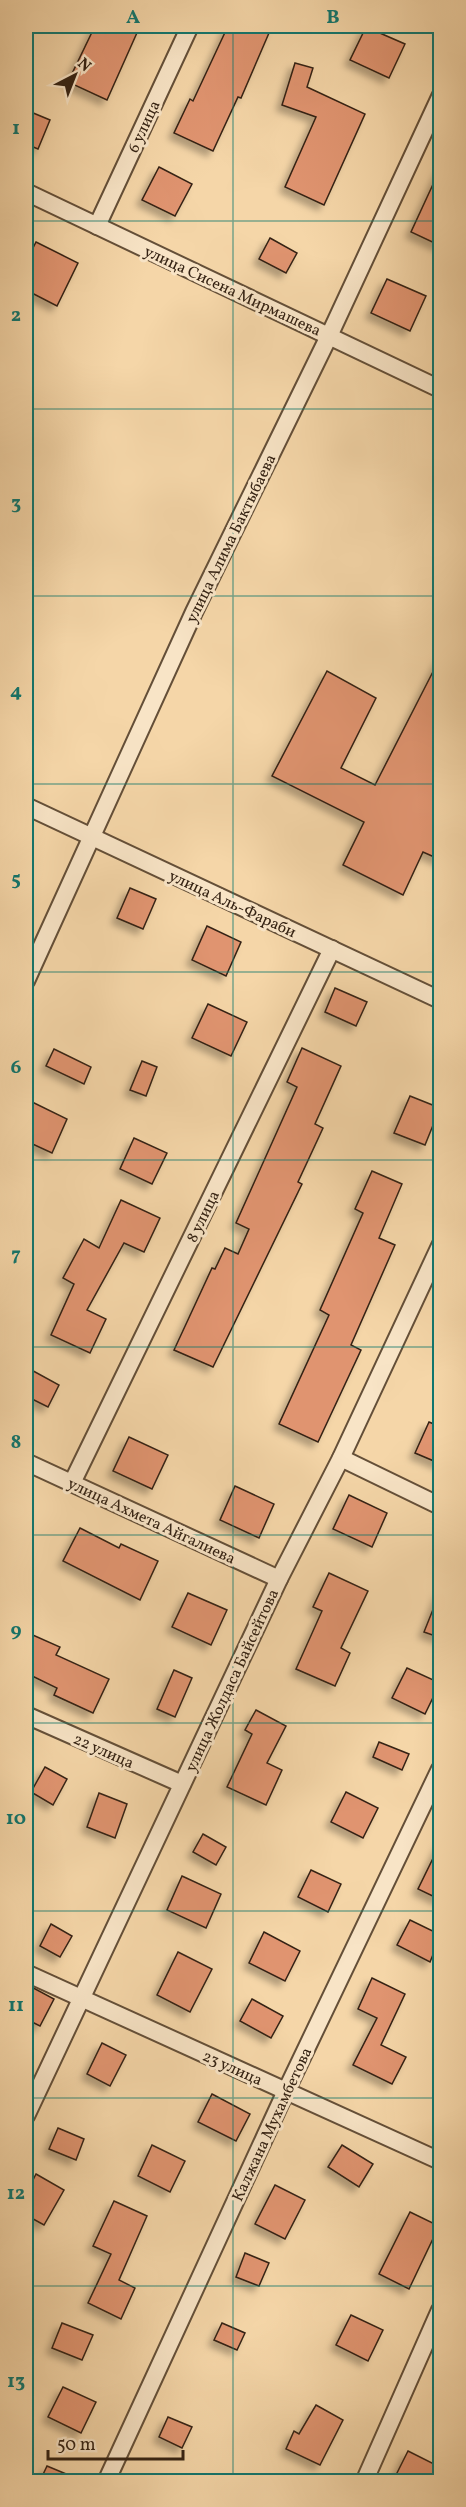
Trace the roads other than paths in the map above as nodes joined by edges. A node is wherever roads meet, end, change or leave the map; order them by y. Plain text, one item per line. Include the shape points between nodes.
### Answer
1 (190, 26) edge
2 (441, 97) edge
3 (26, 192) edge
4 (96, 226) junction
5 (329, 336) junction
6 (441, 389) edge
7 (26, 806) edge
8 (92, 838) junction
9 (332, 949) junction
10 (26, 981) edge
11 (441, 1000) edge
12 (441, 1246) edge
13 (341, 1458) junction
14 (26, 1462) edge
15 (72, 1483) junction
16 (441, 1506) edge
17 (279, 1579) junction
18 (26, 1715) edge
19 (441, 1769) edge
20 (182, 1784) junction
21 (26, 1973) edge
22 (81, 1998) junction
23 (286, 2091) junction
24 (26, 2116) edge
25 (441, 2161) edge
26 (441, 2310) edge
27 (106, 2481) edge
28 (364, 2481) edge

1 - 4 street, 6 улица
2 - 5 street, улица Алима Бактыбаева
3 - 4 street, улица Сисена Мирмашева
4 - 5 street, улица Сисена Мирмашева
5 - 6 street, улица Сисена Мирмашева
5 - 8 street, улица Алима Бактыбаева via 199,602
7 - 8 street, улица Аль-Фараби
8 - 9 street, улица Аль-Фараби
8 - 10 street, улица Алима Бактыбаева
9 - 11 street, улица Аль-Фараби
9 - 15 street, 8 улица
12 - 13 street, улица Жолдаса Байсейтова
13 - 16 street
13 - 17 street, улица Жолдаса Байсейтова
14 - 15 street, улица Ахмета Айгалиева
15 - 17 street, улица Ахмета Айгалиева
17 - 20 street, улица Жолдаса Байсейтова
18 - 20 street, 22 улица
19 - 23 street, Калжана Мухамбетова
20 - 22 street, улица Жолдаса Байсейтова
21 - 22 street, 23 улица
22 - 23 street, 23 улица
22 - 24 street, улица Жолдаса Байсейтова
23 - 25 street, 23 улица
23 - 27 street, Калжана Мухамбетова
26 - 28 street

